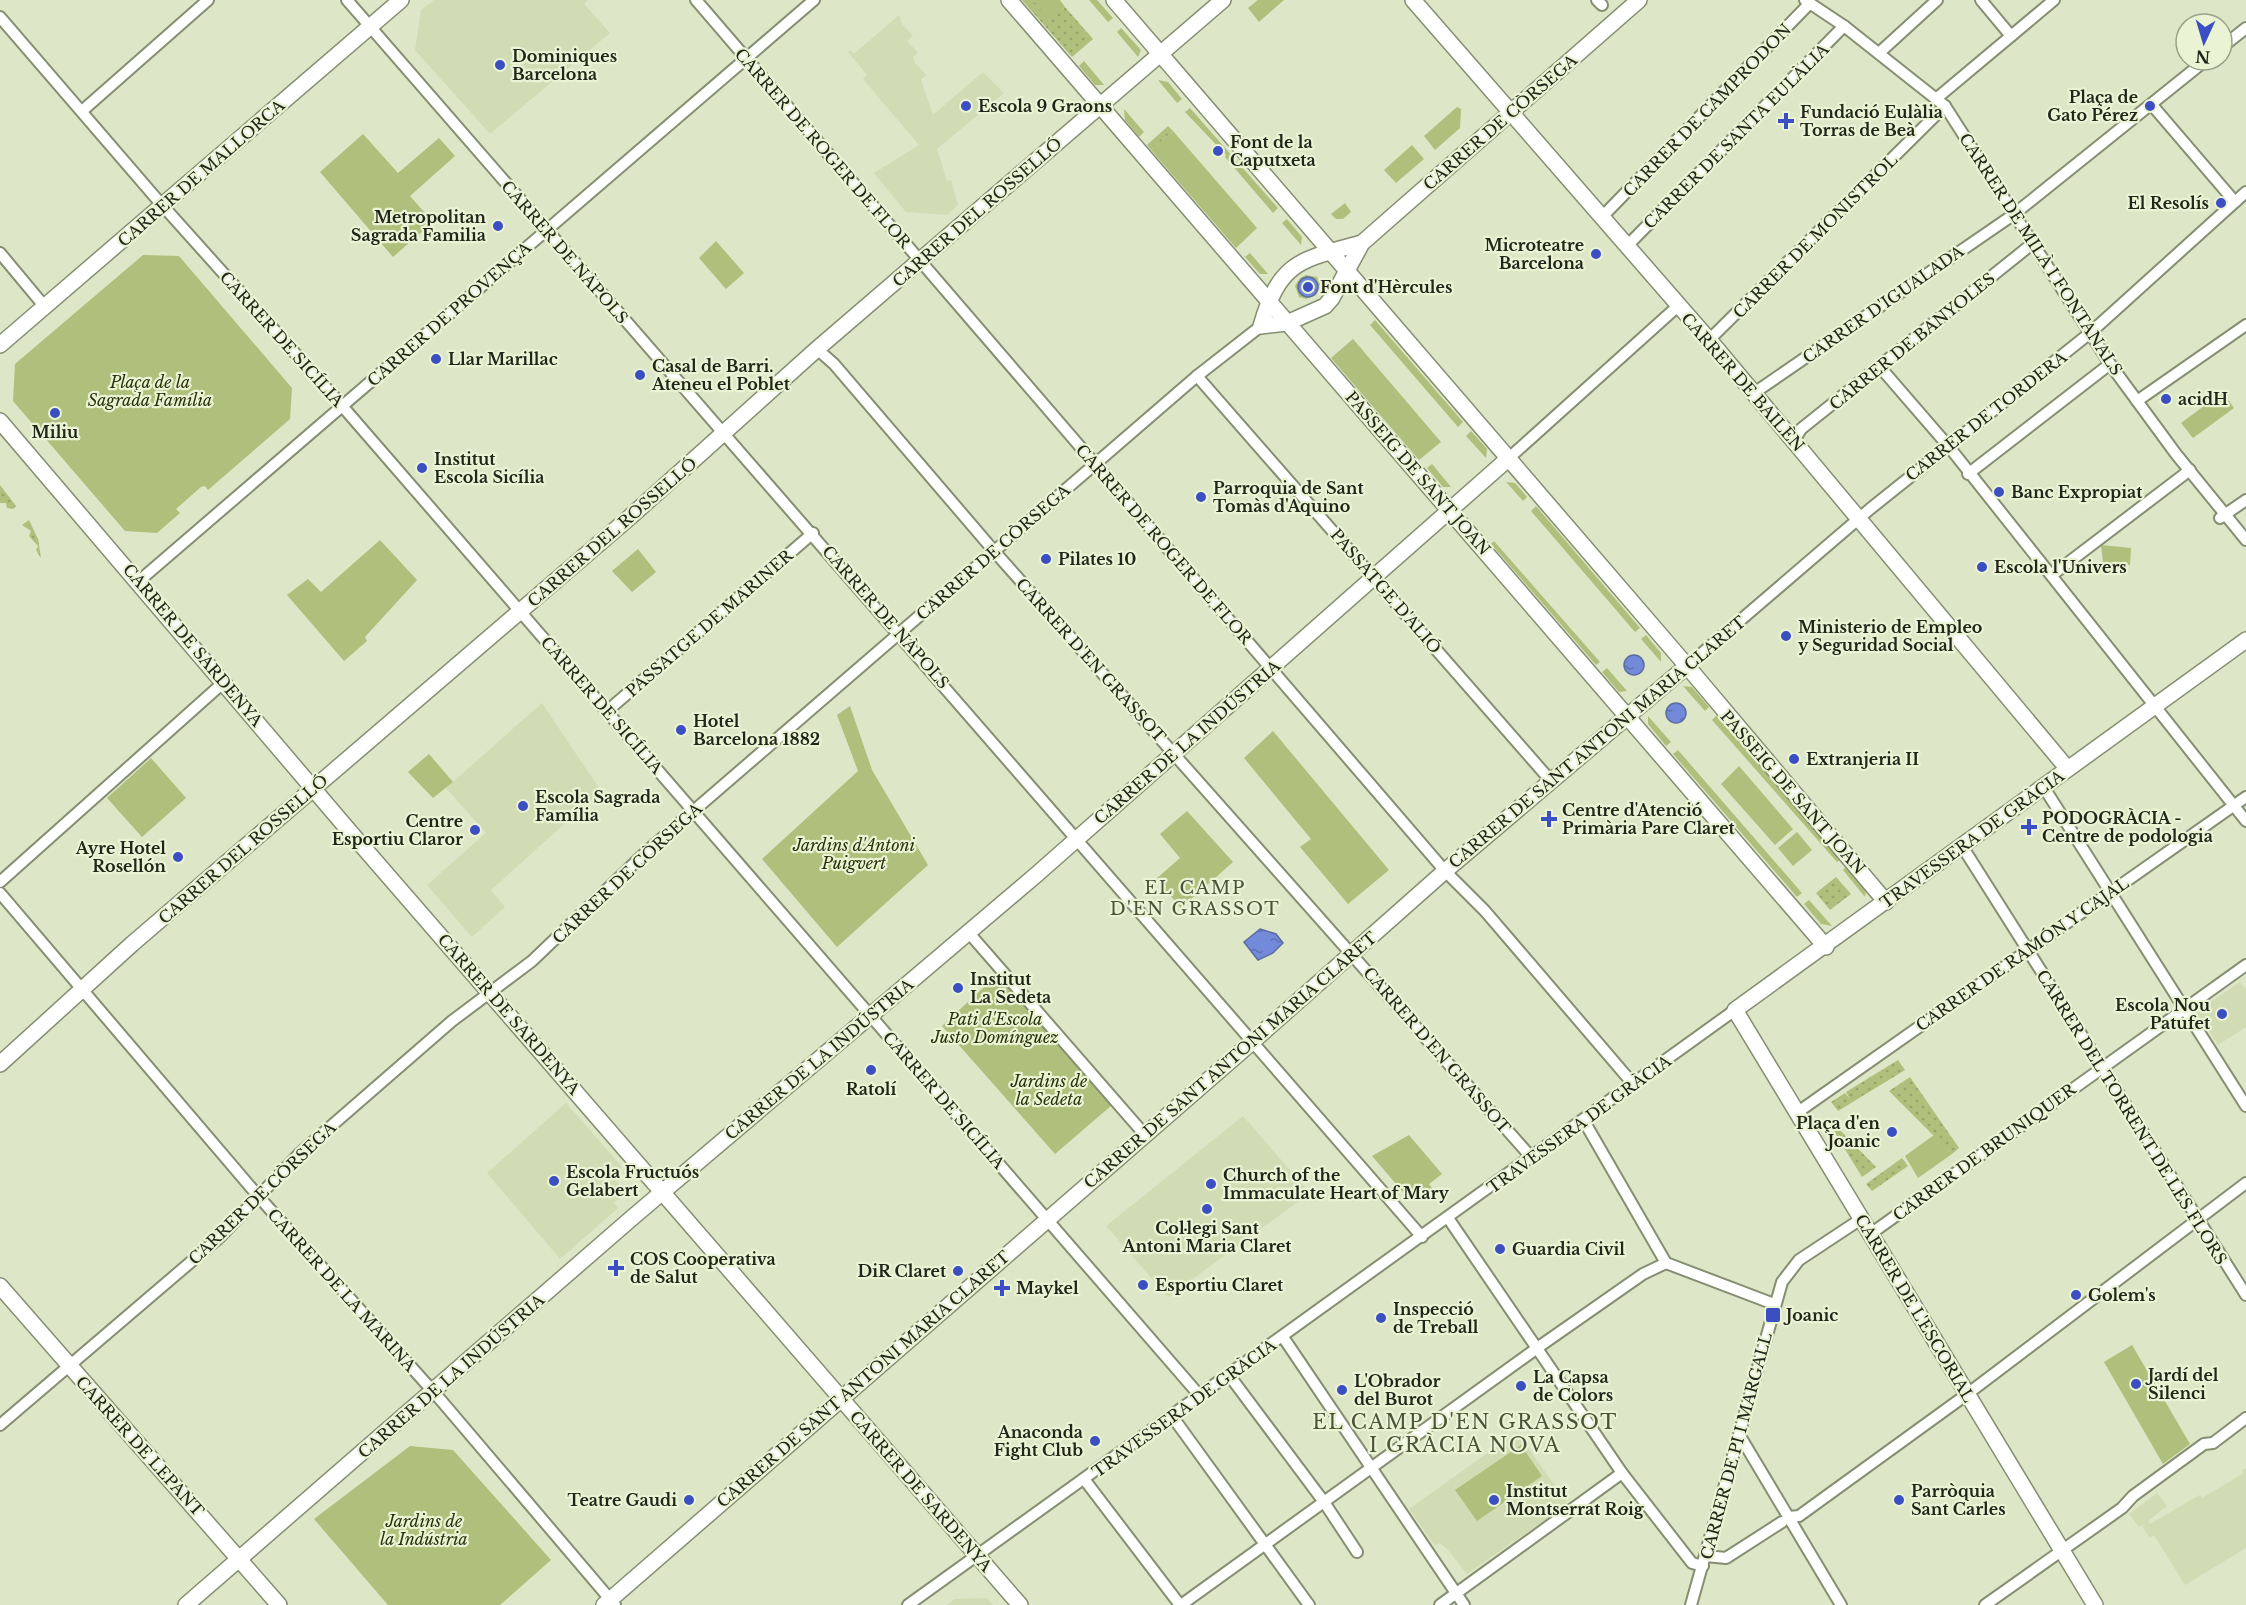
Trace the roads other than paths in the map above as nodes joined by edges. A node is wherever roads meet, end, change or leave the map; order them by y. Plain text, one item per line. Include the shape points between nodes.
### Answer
1 (208, 0) edge
2 (347, 0) edge
3 (401, 0) edge
4 (696, 0) edge
5 (814, 0) edge
6 (1009, 0) edge
7 (1114, 0) edge
8 (1223, 0) edge
9 (1413, 0) edge
10 (1639, 0) edge
11 (1937, 0) edge
12 (1981, 0) edge
13 (2054, 0) edge
14 (1808, 2) edge
15 (0, 17) edge
16 (1844, 26) junction
17 (370, 27) junction
18 (2246, 28) edge
19 (2011, 36) junction
20 (2234, 38) edge
21 (1879, 52) junction
22 (1160, 54) junction
23 (746, 58) junction
24 (2191, 72) edge
25 (1941, 102) junction
26 (2152, 105) junction
27 (1099, 106) junction
28 (82, 111) junction
29 (1512, 112) junction
30 (2246, 192) edge
31 (2235, 202) junction
32 (163, 206) junction
33 (2013, 215) junction
34 (1603, 216) junction
35 (546, 230) junction
36 (1362, 243) junction
37 (2032, 244) junction
38 (1628, 245) junction
39 (1329, 252) junction
40 (0, 253) edge
41 (921, 261) junction
42 (1345, 271) junction
43 (1268, 301) junction
44 (1678, 306) junction
45 (45, 307) junction
46 (1287, 323) junction
47 (2246, 325) edge
48 (1261, 326) junction
49 (2090, 333) junction
50 (1709, 340) junction
51 (0, 345) edge
52 (818, 350) junction
53 (2110, 364) junction
54 (1881, 367) junction
55 (1197, 376) junction
56 (1754, 393) junction
57 (2137, 401) junction
58 (342, 405) junction
59 (0, 421) edge
60 (725, 432) junction
61 (1794, 441) junction
62 (1947, 445) junction
63 (1509, 458) junction
64 (1095, 464) junction
65 (2190, 470) junction
66 (1968, 474) junction
67 (2246, 500) edge
68 (1449, 509) junction
69 (2223, 516) junction
70 (1858, 519) junction
71 (813, 533) junction
72 (2246, 540) edge
73 (994, 551) junction
74 (2052, 575) junction
75 (1373, 577) junction
76 (139, 581) junction
77 (520, 612) junction
78 (900, 633) junction
79 (2246, 640) edge
80 (1687, 666) junction
81 (1271, 669) junction
82 (224, 682) junction
83 (2155, 705) junction
84 (606, 712) junction
85 (1627, 717) junction
86 (1174, 753) junction
87 (2067, 768) junction
88 (1551, 781) junction
89 (2043, 786) junction
90 (313, 788) junction
91 (2246, 797) edge
92 (2234, 806) junction
93 (694, 811) junction
94 (2246, 821) edge
95 (1077, 839) junction
96 (1962, 846) junction
97 (1445, 871) junction
98 (0, 882) edge
99 (2111, 892) junction
100 (0, 893) edge
101 (1886, 902) junction
102 (969, 933) junction
103 (1826, 947) junction
104 (2026, 950) junction
105 (1352, 953) junction
106 (2246, 965) edge
107 (82, 990) junction
108 (492, 993) junction
109 (2185, 1008) junction
110 (1735, 1011) junction
111 (871, 1016) junction
112 (1253, 1041) junction
113 (0, 1064) edge
114 (2103, 1067) junction
115 (1634, 1085) junction
116 (2246, 1106) edge
117 (1798, 1112) junction
118 (1584, 1121) junction
119 (1145, 1135) junction
120 (1532, 1158) junction
121 (2246, 1183) edge
122 (663, 1193) junction
123 (259, 1197) junction
124 (1448, 1218) junction
125 (1861, 1219) junction
126 (2197, 1219) junction
127 (1048, 1220) junction
128 (1869, 1235) junction
129 (1422, 1237) junction
130 (1666, 1263) junction
131 (0, 1286) edge
132 (2246, 1295) edge
133 (1774, 1304) junction
134 (1282, 1337) junction
135 (1538, 1348) junction
136 (69, 1367) junction
137 (1229, 1375) junction
138 (434, 1392) junction
139 (1966, 1395) junction
140 (1200, 1396) junction
141 (841, 1399) junction
142 (1172, 1416) junction
143 (2246, 1419) edge
144 (0, 1425) edge
145 (1740, 1436) junction
146 (1373, 1467) junction
147 (1622, 1473) junction
148 (1083, 1479) junction
149 (1324, 1502) junction
150 (1785, 1519) junction
151 (1264, 1545) junction
152 (2063, 1550) junction
153 (1357, 1552) dead end
154 (978, 1556) junction
155 (240, 1558) junction
156 (1705, 1561) junction
157 (1457, 1593) junction
158 (610, 1603) edge
159 (186, 1605) edge
160 (279, 1605) edge
161 (908, 1605) edge
162 (1020, 1605) edge
163 (1180, 1605) edge
164 (1309, 1605) edge
165 (1440, 1605) edge
166 (1464, 1605) edge
167 (1691, 1605) edge
168 (1841, 1605) edge
169 (1985, 1605) edge
170 (2095, 1605) edge

1 - 28 street
2 - 17 street, CARRER DE NÀPOLS
3 - 17 main road, CARRER DE MALLORCA
4 - 23 street, CARRER DE ROGER DE FLOR
5 - 23 street, CARRER DE PROVENÇA
6 - 27 main road, PASSEIG DE SANT JOAN
7 - 22 main road, PASSEIG DE SANT JOAN
8 - 22 main road, CARRER DEL ROSSELLÓ
9 - 29 main road, CARRER DE BAILÈN
10 - 29 main road, CARRER DE CÒRSEGA
11 - 21 street
12 - 19 street
13 - 19 street, CARRER DE MONISTROL
14 - 16 street, CARRER DE MILÀ I FONTANALS
14 - 34 street, CARRER DE CAMPRODON
15 - 28 street, CARRER DE SICÍLIA
16 - 21 street, CARRER DE MILÀ I FONTANALS
16 - 38 street, CARRER DE SANTA EULÀLIA
17 - 32 main road, CARRER DE MALLORCA
17 - 35 street, CARRER DE NÀPOLS
18 - 20 street
19 - 25 street, CARRER DE MONISTROL
21 - 25 street, CARRER DE MILÀ I FONTANALS
22 - 27 main road, CARRER DEL ROSSELLÓ
22 - 39 main road, PASSEIG DE SANT JOAN
23 - 35 street, CARRER DE PROVENÇA
23 - 41 street, CARRER DE ROGER DE FLOR
24 - 26 street
25 - 33 street, CARRER DE MILÀ I FONTANALS
25 - 50 street, CARRER DE MONISTROL
26 - 31 street
26 - 33 street, CARRER D'IGUALADA
27 - 41 main road, CARRER DEL ROSSELLÓ
27 - 43 main road, PASSEIG DE SANT JOAN
28 - 32 street, CARRER DE SICÍLIA
29 - 34 main road, CARRER DE BAILÈN
29 - 36 main road, CARRER DE CÒRSEGA
30 - 31 street, CARRER DE TORDERA
31 - 49 street, CARRER DE TORDERA
32 - 45 main road, CARRER DE MALLORCA
32 - 58 street, CARRER DE SICÍLIA
33 - 37 street, CARRER DE MILÀ I FONTANALS
33 - 56 street, CARRER D'IGUALADA
34 - 38 main road, CARRER DE BAILÈN
35 - 58 street, CARRER DE PROVENÇA
35 - 60 street, CARRER DE NÀPOLS
36 - 39 main road
36 - 42 main road
37 - 49 street, CARRER DE MILÀ I FONTANALS
37 - 54 street, CARRER DE BANYOLES
38 - 44 main road, CARRER DE BAILÈN
39 - 42 main road, PASSEIG DE SANT JOAN
39 - 43 main road via 1292,267
40 - 45 street
41 - 52 main road, CARRER DEL ROSSELLÓ
41 - 64 street, CARRER DE ROGER DE FLOR
42 - 46 main road via 1325,306
42 - 63 main road, PASSEIG DE SANT JOAN
43 - 46 main road, PASSEIG DE SANT JOAN
43 - 48 main road
44 - 50 main road, CARRER DE BAILÈN
44 - 63 street
45 - 51 main road, CARRER DE MALLORCA
46 - 48 main road
46 - 68 main road, PASSEIG DE SANT JOAN
47 - 57 street
48 - 55 street, CARRER DE CÒRSEGA
49 - 53 street, CARRER DE MILÀ I FONTANALS
49 - 62 street, CARRER DE TORDERA
50 - 56 main road, CARRER DE BAILÈN
52 - 60 main road, CARRER DEL ROSSELLÓ
52 - 73 street, CARRER D'EN GRASSOT
53 - 57 street, CARRER DE MILÀ I FONTANALS
53 - 66 street
54 - 61 street, CARRER DE BANYOLES via 1801,429
54 - 62 street
55 - 64 street, CARRER DE CÒRSEGA
55 - 75 street, PASSATGE D'ALIÓ
56 - 61 main road, CARRER DE BAILÈN
57 - 65 street, CARRER DE MILÀ I FONTANALS
58 - 76 street, CARRER DE PROVENÇA
58 - 77 street, CARRER DE SICÍLIA
59 - 76 main road, CARRER DE SARDENYA
60 - 71 street, CARRER DE NÀPOLS
60 - 77 main road, CARRER DEL ROSSELLÓ
61 - 70 main road, CARRER DE BAILÈN
62 - 66 street
62 - 70 street, CARRER DE TORDERA
63 - 68 main road, CARRER DE LA INDÚSTRIA
63 - 80 main road, PASSEIG DE SANT JOAN
64 - 73 street, CARRER DE CÒRSEGA
64 - 81 street, CARRER DE ROGER DE FLOR
65 - 69 street, CARRER DE MILÀ I FONTANALS
65 - 74 street
66 - 74 street
67 - 69 street
68 - 75 main road, CARRER DE LA INDÚSTRIA
68 - 85 main road, PASSEIG DE SANT JOAN
69 - 72 street, CARRER DE MILÀ I FONTANALS
70 - 80 street, CARRER DE SANT ANTONI MARIA CLARET
70 - 87 main road, CARRER DE BAILÈN
71 - 78 street, CARRER DE NÀPOLS
71 - 84 street, PASSATGE DE MARINER
73 - 78 street, CARRER DE CÒRSEGA
73 - 86 street, CARRER D'EN GRASSOT
74 - 83 street
75 - 81 main road, CARRER DE LA INDÚSTRIA
75 - 88 street, PASSATGE D'ALIÓ
76 - 82 main road, CARRER DE SARDENYA
77 - 84 street, CARRER DE SICÍLIA
77 - 90 main road, CARRER DEL ROSSELLÓ
78 - 93 street, CARRER DE CÒRSEGA
78 - 95 street, CARRER DE NÀPOLS
79 - 83 main road, TRAVESSERA DE GRÀCIA
80 - 85 main road, CARRER DE SANT ANTONI MARIA CLARET
80 - 101 main road, PASSEIG DE SANT JOAN
81 - 86 main road, CARRER DE LA INDÚSTRIA
81 - 97 street, CARRER DE ROGER DE FLOR
82 - 90 main road, CARRER DE SARDENYA
82 - 98 street
83 - 87 main road, TRAVESSERA DE GRÀCIA
83 - 92 street
84 - 93 street, CARRER DE SICÍLIA
85 - 88 main road, CARRER DE SANT ANTONI MARIA CLARET
85 - 103 main road, PASSEIG DE SANT JOAN
86 - 95 main road, CARRER DE LA INDÚSTRIA
86 - 105 street, CARRER D'EN GRASSOT
87 - 89 main road, TRAVESSERA DE GRÀCIA
88 - 97 main road, CARRER DE SANT ANTONI MARIA CLARET
89 - 96 main road, TRAVESSERA DE GRÀCIA
89 - 99 street
90 - 107 main road, CARRER DEL ROSSELLÓ
90 - 108 main road, CARRER DE SARDENYA
91 - 92 street, CARRER DE RAMÓN Y CAJAL
92 - 94 street
92 - 99 street, CARRER DE RAMÓN Y CAJAL
93 - 108 street, CARRER DE CÒRSEGA via 532,961
93 - 111 street, CARRER DE SICÍLIA
95 - 102 main road, CARRER DE LA INDÚSTRIA
95 - 112 street, CARRER DE NÀPOLS
96 - 101 main road, TRAVESSERA DE GRÀCIA
96 - 104 street, CARRER DEL TORRENT DE LES FLORS
97 - 105 main road, CARRER DE SANT ANTONI MARIA CLARET
97 - 115 street, CARRER DE ROGER DE FLOR via 1485,911
99 - 104 street, CARRER DE RAMÓN Y CAJAL
99 - 109 street
100 - 107 street, CARRER DE LA MARINA
101 - 103 main road, TRAVESSERA DE GRÀCIA
102 - 111 main road, CARRER DE LA INDÚSTRIA
102 - 119 street
103 - 110 main road, TRAVESSERA DE GRÀCIA
104 - 114 street, CARRER DEL TORRENT DE LES FLORS
104 - 117 street, CARRER DE RAMÓN Y CAJAL
105 - 112 main road, CARRER DE SANT ANTONI MARIA CLARET
105 - 120 street, CARRER D'EN GRASSOT
106 - 109 street, CARRER DE BRUNIQUER
107 - 113 main road, CARRER DEL ROSSELLÓ
107 - 123 street, CARRER DE LA MARINA
108 - 122 main road, CARRER DE SARDENYA
108 - 123 street, CARRER DE CÒRSEGA via 452,1021 308,1146
109 - 114 street, CARRER DE BRUNIQUER
109 - 116 street
110 - 115 street, TRAVESSERA DE GRÀCIA
110 - 117 main road, CARRER DE L'ESCORIAL
111 - 122 main road, CARRER DE LA INDÚSTRIA
111 - 127 street, CARRER DE SICÍLIA
112 - 119 main road, CARRER DE SANT ANTONI MARIA CLARET
112 - 129 street, CARRER DE NÀPOLS
114 - 126 street, CARRER DEL TORRENT DE LES FLORS
114 - 128 street, CARRER DE BRUNIQUER
115 - 118 street, TRAVESSERA DE GRÀCIA
117 - 125 main road, CARRER DE L'ESCORIAL
118 - 120 street, TRAVESSERA DE GRÀCIA
118 - 130 street
119 - 127 main road, CARRER DE SANT ANTONI MARIA CLARET
120 - 124 street, TRAVESSERA DE GRÀCIA
121 - 126 street
122 - 138 main road, CARRER DE LA INDÚSTRIA
122 - 141 main road, CARRER DE SARDENYA
123 - 136 street, CARRER DE CÒRSEGA via 220,1237
123 - 138 street, CARRER DE LA MARINA
124 - 129 street, TRAVESSERA DE GRÀCIA
124 - 135 street
125 - 128 main road, CARRER DE L'ESCORIAL
125 - 133 street, CARRER DE PI I MARGALL via 1799,1260 1782,1282
126 - 132 street, CARRER DEL TORRENT DE LES FLORS
126 - 139 street
127 - 140 street, CARRER DE SICÍLIA
127 - 141 main road, CARRER DE SANT ANTONI MARIA CLARET
128 - 139 main road, CARRER DE L'ESCORIAL
129 - 134 street, TRAVESSERA DE GRÀCIA
130 - 133 street
130 - 135 street via 1643,1274
131 - 136 main road, CARRER DE LEPANT
133 - 145 street, CARRER DE PI I MARGALL
134 - 137 street, TRAVESSERA DE GRÀCIA
134 - 146 street
135 - 146 street
135 - 147 street
136 - 144 street, CARRER DE CÒRSEGA
136 - 155 main road, CARRER DE LEPANT
137 - 140 street, TRAVESSERA DE GRÀCIA
137 - 149 street
138 - 155 main road, CARRER DE LA INDÚSTRIA
138 - 158 street, CARRER DE LA MARINA
139 - 150 street via 1799,1516
139 - 152 main road, CARRER DE L'ESCORIAL
140 - 142 street, TRAVESSERA DE GRÀCIA
141 - 154 main road, CARRER DE SARDENYA
141 - 158 main road, CARRER DE SANT ANTONI MARIA CLARET
142 - 148 street, TRAVESSERA DE GRÀCIA
142 - 151 street
143 - 152 street via 2213,1443 2204,1444
145 - 150 street
145 - 156 street, CARRER DE PI I MARGALL
146 - 149 street
146 - 157 street
147 - 156 street via 1692,1563
147 - 157 street
148 - 154 street, TRAVESSERA DE GRÀCIA
148 - 163 street
149 - 151 street
149 - 153 street
150 - 156 street via 1726,1558
150 - 168 street
151 - 163 street
151 - 164 street
152 - 169 street
152 - 170 main road, CARRER DE L'ESCORIAL
154 - 161 street, TRAVESSERA DE GRÀCIA
154 - 162 main road, CARRER DE SARDENYA
155 - 159 main road, CARRER DE LA INDÚSTRIA
155 - 160 main road, CARRER DE LEPANT
156 - 167 street, CARRER DE PI I MARGALL
157 - 165 street
157 - 166 street

